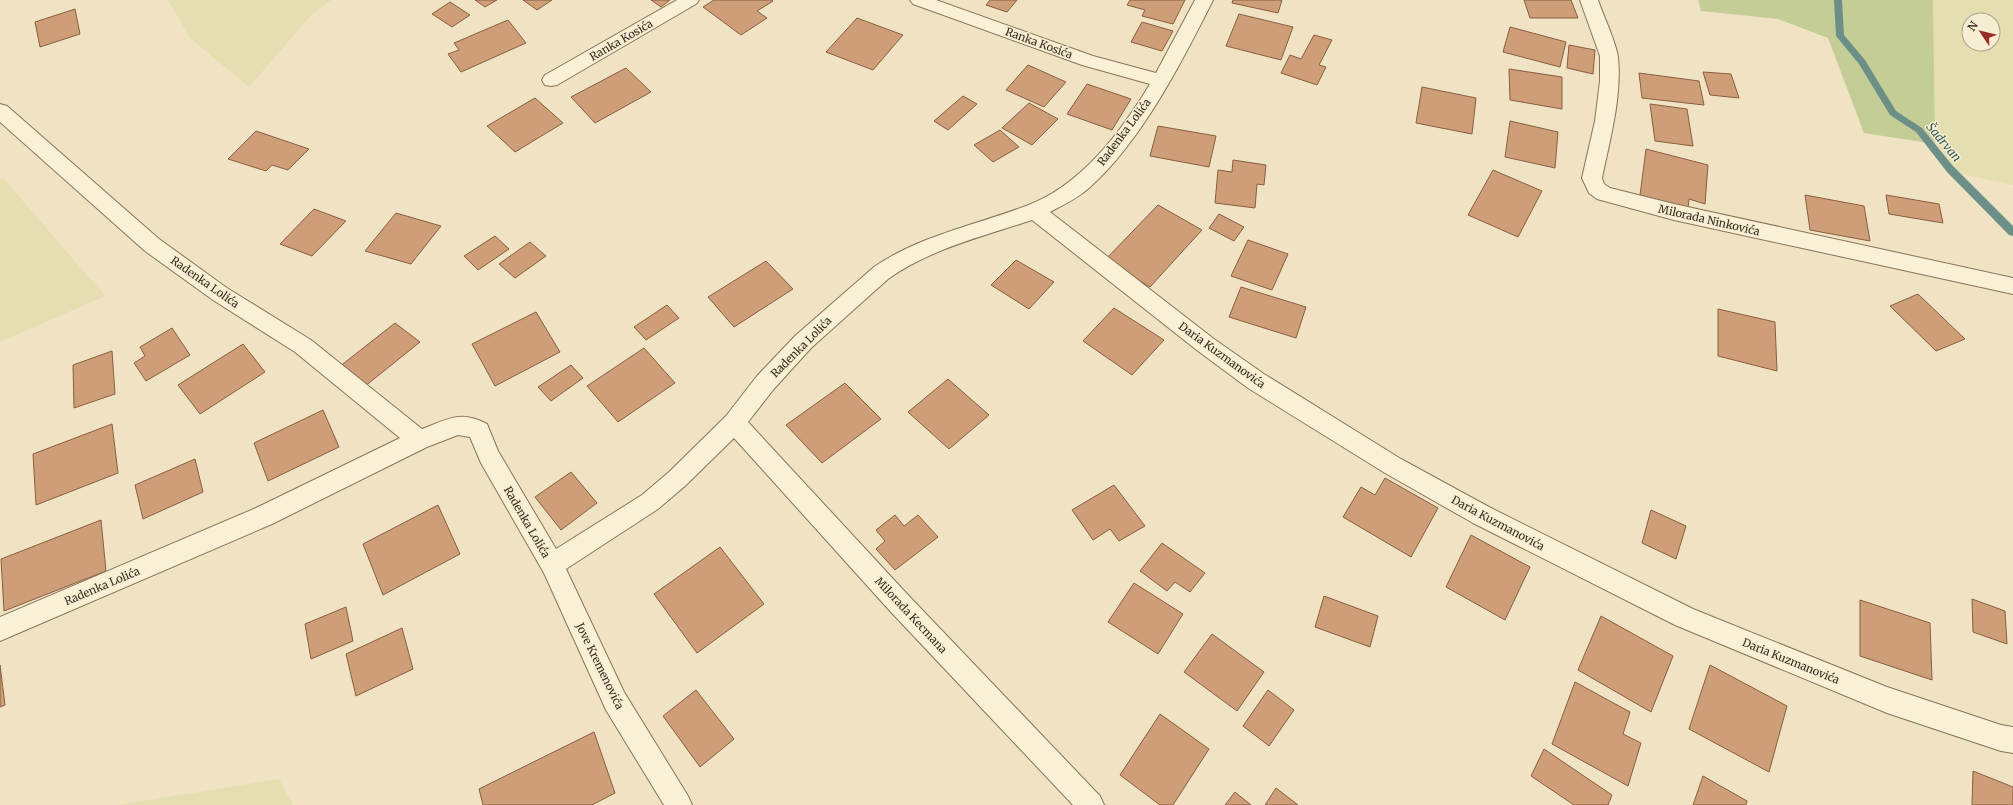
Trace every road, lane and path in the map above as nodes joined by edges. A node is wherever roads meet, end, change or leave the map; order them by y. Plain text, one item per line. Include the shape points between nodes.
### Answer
1 (690, 0) edge
2 (919, 0) edge
3 (1204, 0) edge
4 (1589, 0) edge
5 (551, 80) dead end
6 (1160, 80) junction
7 (0, 111) edge
8 (1035, 211) junction
9 (2013, 286) edge
10 (734, 423) junction
11 (420, 440) junction
12 (552, 565) junction
13 (0, 629) edge
14 (2013, 740) edge
15 (679, 805) edge
16 (1091, 805) edge

1 - 5 street, Ranka Kosića
2 - 6 street, Ranka Kosića via 1088,61
3 - 6 street, Radenka Lolića
4 - 9 street, Milorada Ninkovića via 1609,56 1604,121 1592,178 1596,188 1604,194 1706,219
6 - 8 street, Radenka Lolića via 1135,121 1095,170 1066,194
7 - 11 street, Radenka Lolića via 152,245 220,294 303,346
8 - 10 street, Radenka Lolića via 919,251 881,273 803,342 765,383
8 - 14 street, Daria Kuzmanovića via 1256,381 1387,462 1481,515 1684,618 1887,700
10 - 12 street, Radenka Lolića via 650,502
10 - 16 street, Milorada Kecmana via 899,603
11 - 12 street, Radenka Lolića via 458,425 470,426 480,431 489,456
11 - 13 street, Radenka Lolića via 264,516
12 - 15 street, Jove Kremenovića via 615,701

